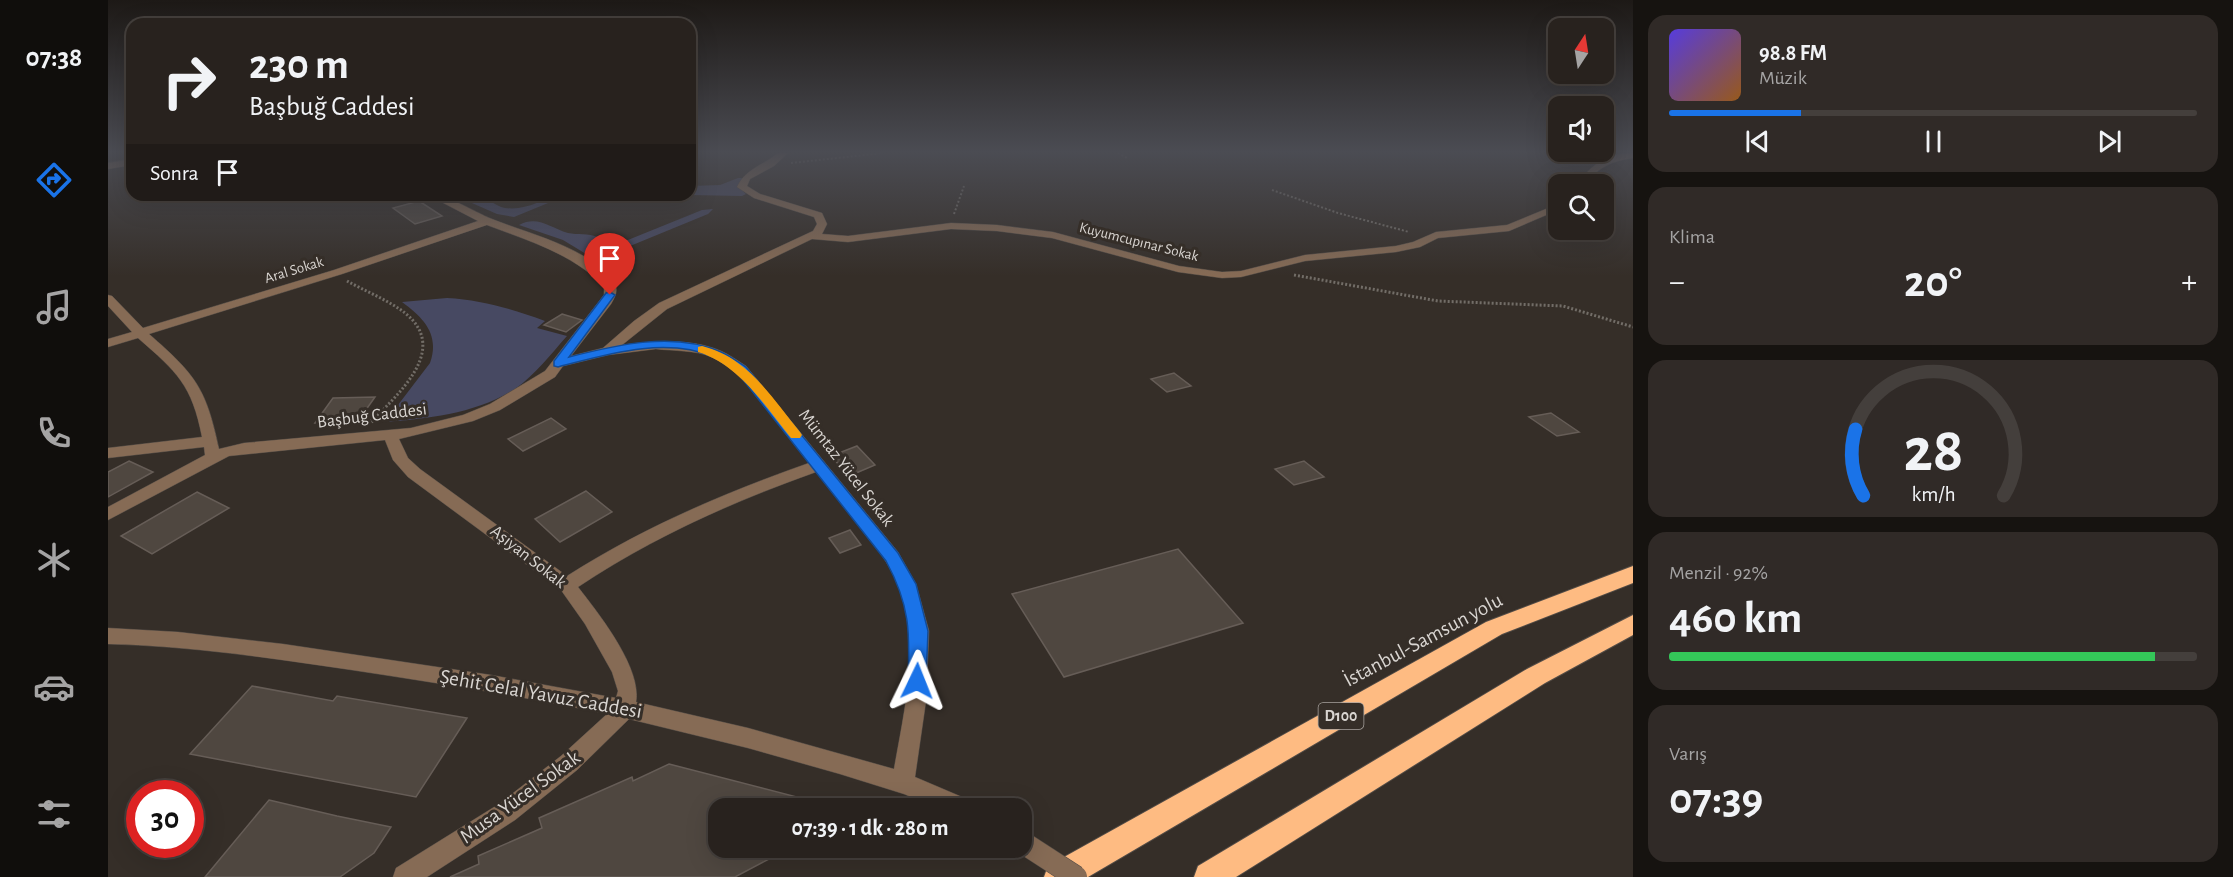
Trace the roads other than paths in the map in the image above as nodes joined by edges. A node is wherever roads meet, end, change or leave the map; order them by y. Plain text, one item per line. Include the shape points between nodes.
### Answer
1 (753, 194) edge
2 (445, 201) edge
3 (1548, 211) edge
4 (488, 221) junction
5 (812, 236) junction
6 (108, 299) edge
7 (140, 333) junction
8 (108, 343) edge
9 (608, 351) junction
10 (558, 363) junction
11 (390, 435) junction
12 (212, 449) junction
13 (108, 453) edge
14 (819, 465) junction
15 (108, 514) edge
16 (1633, 574) edge
17 (567, 585) junction
18 (1633, 624) edge
19 (108, 636) edge
20 (625, 708) junction
21 (903, 784) junction
22 (937, 798) edge
23 (1032, 848) edge
24 (405, 877) edge
25 (1059, 877) edge
26 (1076, 877) edge
27 (1209, 877) edge

1 - 5 street via 818,215 822,224
2 - 4 street, Başbuğ Caddesi
3 - 5 street, Kuyumcupınar Sokak via 1509,228 1430,236 1407,248 1305,258 1222,275 1178,269 1042,233 950,226 857,239
4 - 7 street, Aral Sokak
4 - 10 street, Başbuğ Caddesi via 570,252 610,285 605,304
5 - 9 street, Kuyumcupınar Sokak via 663,306
6 - 7 street
7 - 8 street, Aral Sokak
7 - 12 street via 180,368 190,383 204,411
9 - 10 street, Mümtaz Yücel Sokak
9 - 14 street, Mümtaz Yücel Sokak via 680,346 716,354 731,362 741,369
10 - 11 street, Başbuğ Caddesi via 536,385 495,407 441,426
11 - 12 street, Başbuğ Caddesi
11 - 17 street, Aşiyan Sokak via 401,460 414,473
12 - 13 street
12 - 15 street, Başbuğ Caddesi
14 - 17 street via 728,498 675,523
14 - 21 street, Mümtaz Yücel Sokak via 892,557 907,584 913,606 919,631 916,701
16 - 25 highway, İstanbul-Samsun yolu / D100 via 1494,628
17 - 20 street, Aşiyan Sokak via 622,671 628,691
18 - 27 highway via 1536,676
19 - 20 street, Şehit Celal Yavuz Caddesi via 156,636 229,644 500,684
20 - 21 street, Şehit Celal Yavuz Caddesi via 722,730
20 - 24 street, Musa Yücel Sokak via 594,741 538,789
21 - 22 street, Şehit Celal Yavuz Caddesi
23 - 26 street, bridge

